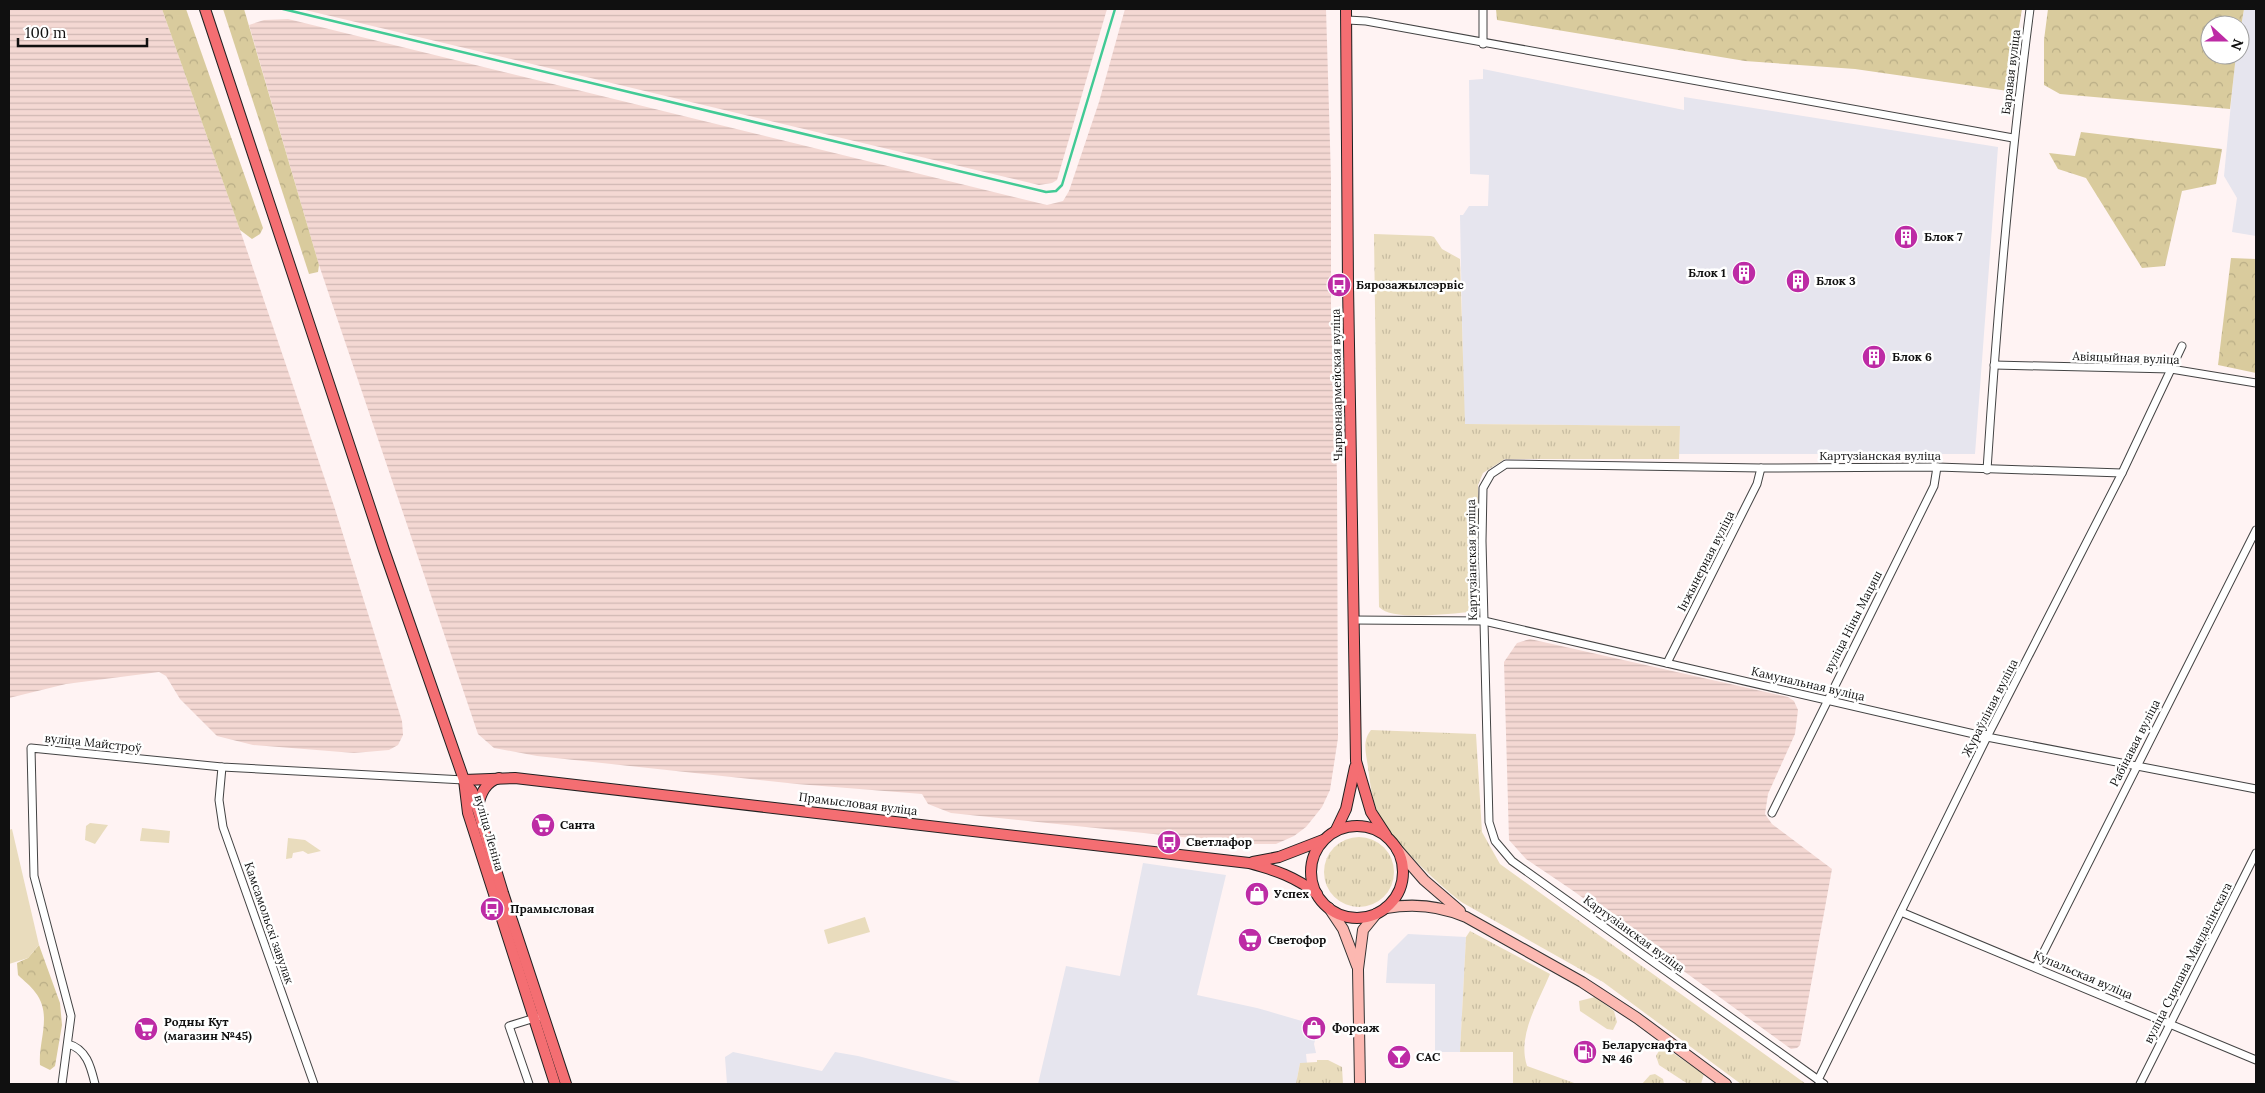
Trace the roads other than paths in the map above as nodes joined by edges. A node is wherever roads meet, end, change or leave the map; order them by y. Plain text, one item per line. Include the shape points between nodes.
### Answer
1 (205, 9) edge
2 (1346, 9) edge
3 (1483, 9) edge
4 (2030, 9) edge
5 (1346, 20) junction
6 (1483, 44) junction
7 (2013, 138) junction
8 (2182, 346) dead end
9 (1994, 365) junction
10 (2171, 369) junction
11 (2256, 383) edge
12 (1937, 467) junction
13 (1761, 468) junction
14 (1987, 470) junction
15 (2122, 473) junction
16 (2256, 530) edge
17 (1353, 620) junction
18 (1484, 621) junction
19 (1667, 663) junction
20 (1827, 700) junction
21 (1987, 737) junction
22 (1356, 761) junction
23 (2136, 766) junction
24 (222, 767) junction
25 (500, 778) junction
26 (464, 780) junction
27 (2256, 789) edge
28 (478, 810) junction
29 (1772, 813) dead end
30 (1336, 830) junction
31 (1386, 835) junction
32 (1323, 840) junction
33 (1398, 848) junction
34 (2256, 853) edge
35 (1249, 863) junction
36 (1317, 894) junction
37 (1329, 908) junction
38 (1386, 908) junction
39 (1901, 912) junction
40 (1376, 914) junction
41 (1466, 917) junction
42 (2036, 967) junction
43 (1358, 969) junction
44 (545, 1015) junction
45 (534, 1018) junction
46 (2169, 1024) junction
47 (68, 1044) junction
48 (2256, 1060) edge
49 (1821, 1082) edge
50 (62, 1084) edge
51 (95, 1084) edge
52 (314, 1084) edge
53 (529, 1084) edge
54 (556, 1084) edge
55 (566, 1084) edge
56 (1360, 1084) edge
57 (1726, 1084) edge
58 (2140, 1084) edge

1 - 26 main road via 365,494
2 - 5 main road, Чырвонаармейская вуліца
3 - 6 street
4 - 7 street, Баравая вуліца
5 - 6 street
5 - 17 main road, Чырвонаармейская вуліца
6 - 7 street
7 - 9 street, Баравая вуліца
8 - 10 street, Жураўліная вуліца
9 - 10 street, Авіяцыйная вуліца
9 - 14 street, Баравая вуліца
10 - 11 street, Авіяцыйная вуліца
10 - 15 street, Жураўліная вуліца
12 - 13 street, Картузіанская вуліца
12 - 14 street, Картузіанская вуліца
12 - 20 street, вуліца Ніны Мацяш via 1934,486
13 - 18 street, Картузіанская вуліца via 1506,464 1490,474 1483,488
13 - 19 street, Інжынерная вуліца via 1757,484
14 - 15 street, Картузіанская вуліца
15 - 21 street, Жураўліная вуліца
16 - 23 street, Рабінавая вуліца
17 - 18 street, Камунальная вуліца
17 - 22 main road, Чырвонаармейская вуліца
18 - 19 street, Камунальная вуліца
18 - 49 street, Картузіанская вуліца via 1489,822 1496,841 1512,861
19 - 20 street, Камунальная вуліца
20 - 21 street, Камунальная вуліца
20 - 29 street, вуліца Ніны Мацяш
21 - 23 street, Камунальная вуліца
21 - 39 street, Жураўліная вуліца
22 - 30 main road, Чырвонаармейская вуліца via 1346,809
22 - 31 main road, Чырвонаармейская вуліца via 1371,812
23 - 27 street, Камунальная вуліца
23 - 42 street, Рабінавая вуліца
24 - 26 street, вуліца Майстроў
24 - 47 street, вуліца Майстроў via 31,748 34,876 71,1016
24 - 52 street, Камсамольскі завулак via 219,800 224,827
25 - 26 main road, Прамысловая вуліца
25 - 28 main road via 482,792
25 - 35 main road, Прамысловая вуліца via 734,802
26 - 28 main road, вуліца Леніна via 472,791
26 - 45 main road, вуліца Леніна via 468,813
28 - 44 main road, вуліца Леніна
30 - 31 main road via 1353,825 1370,827
30 - 32 main road
31 - 33 main road
32 - 35 main road, Прамысловая вуліца via 1280,857
32 - 36 main road via 1311,866
33 - 38 main road via 1403,880 1397,896
33 - 41 street via 1424,880
34 - 46 street, вуліца Сцяпана Мандалінскага
35 - 36 main road, Прамысловая вуліца via 1285,873
36 - 37 main road
37 - 40 main road via 1352,918
37 - 43 street via 1343,929
38 - 40 main road
38 - 41 street via 1431,906
39 - 42 street, Купальская вуліца
39 - 49 street, Жураўліная вуліца
40 - 43 street via 1363,930
41 - 57 street via 1590,987
42 - 46 street, Купальская вуліца
43 - 56 street
44 - 45 street
44 - 55 main road, вуліца Леніна
45 - 53 street via 509,1026
45 - 54 main road, вуліца Леніна
46 - 48 street, Купальская вуліца
46 - 58 street, вуліца Сцяпана Мандалінскага
47 - 50 street, вуліца Майстроў
47 - 51 street via 79,1049 90,1064

